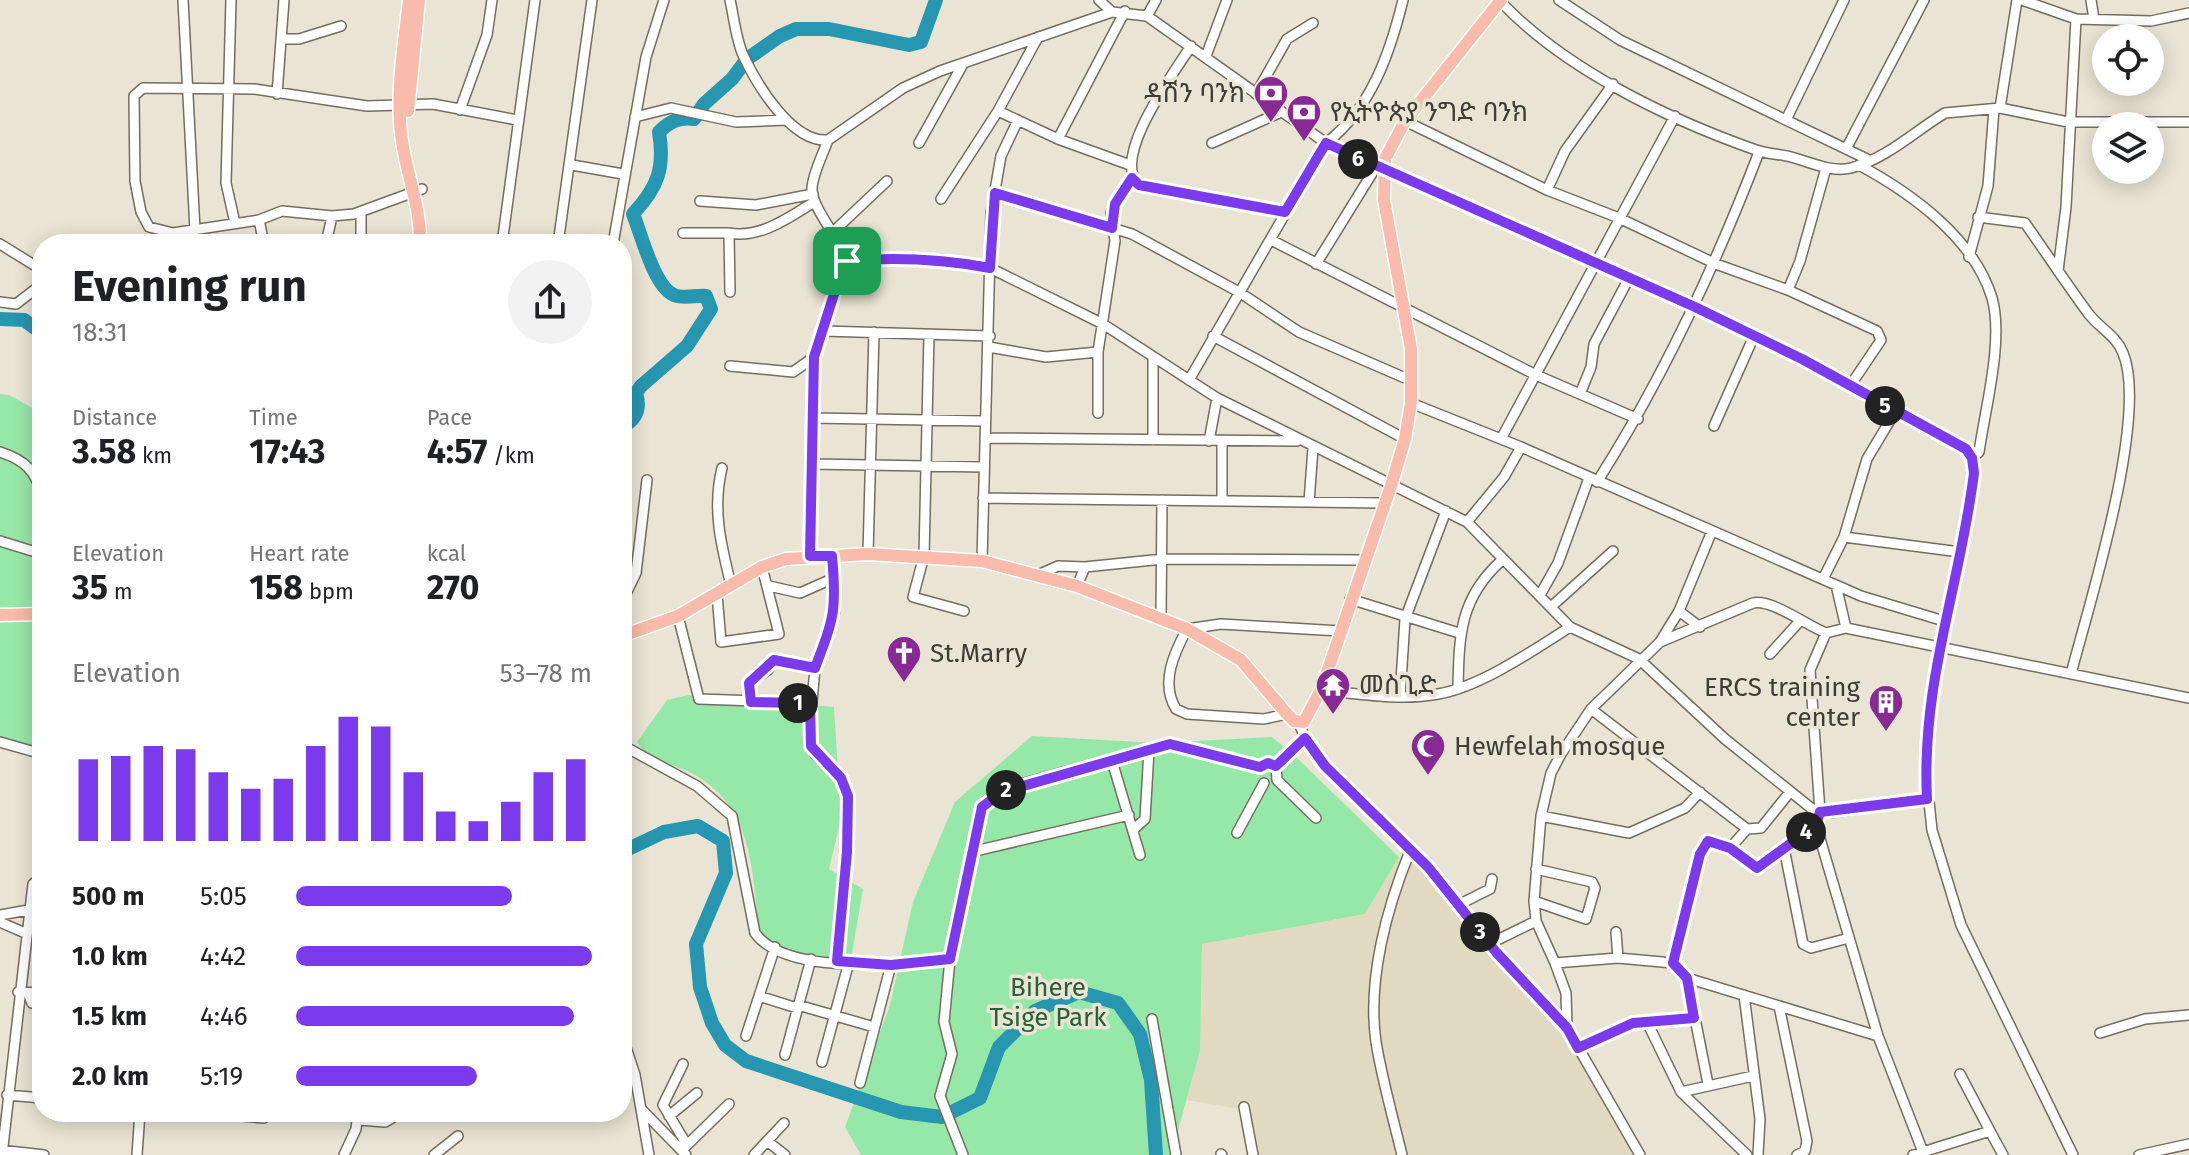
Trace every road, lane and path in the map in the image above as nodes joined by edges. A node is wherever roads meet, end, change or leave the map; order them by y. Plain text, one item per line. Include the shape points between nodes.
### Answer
1 (183, 0) edge
2 (231, 0) edge
3 (284, 0) edge
4 (409, 0) edge
5 (419, 0) edge
6 (492, 0) edge
7 (535, 0) edge
8 (592, 0) edge
9 (664, 0) edge
10 (730, 0) edge
11 (1099, 0) edge
12 (1156, 0) edge
13 (1227, 0) edge
14 (1403, 0) edge
15 (1500, 0) edge
16 (1559, 0) edge
17 (1844, 0) edge
18 (1924, 0) edge
19 (2020, 0) edge
20 (2091, 0) edge
21 (1125, 11) junction
22 (1112, 12) junction
23 (2189, 13) edge
24 (1147, 16) junction
25 (2076, 19) junction
26 (2094, 19) junction
27 (1313, 23) dead end
28 (341, 26) dead end
29 (1038, 37) junction
30 (281, 39) junction
31 (1191, 46) junction
32 (1206, 56) junction
33 (963, 64) junction
34 (1613, 84) junction
35 (187, 87) junction
36 (229, 87) junction
37 (277, 94) junction
38 (1256, 94) junction
39 (404, 103) junction
40 (1997, 109) junction
41 (460, 110) junction
42 (998, 111) junction
43 (1279, 113) junction
44 (1675, 116) junction
45 (635, 117) junction
46 (517, 120) junction
47 (786, 120) junction
48 (1018, 120) junction
49 (1786, 120) junction
50 (1405, 121) junction
51 (2068, 122) junction
52 (2189, 122) edge
53 (1058, 139) junction
54 (828, 140) junction
55 (919, 143) dead end
56 (1212, 143) dead end
57 (1326, 143) junction
58 (1846, 149) junction
59 (1759, 152) junction
60 (1869, 160) junction
61 (572, 165) junction
62 (1130, 165) junction
63 (1859, 165) junction
64 (1826, 168) junction
65 (1379, 169) junction
66 (623, 174) junction
67 (1132, 178) junction
68 (887, 181) dead end
69 (1547, 190) junction
70 (418, 191) junction
71 (995, 193) junction
72 (814, 198) junction
73 (941, 199) dead end
74 (700, 201) dead end
75 (361, 212) junction
76 (1285, 212) junction
77 (332, 216) junction
78 (1978, 217) junction
79 (1619, 218) junction
80 (259, 220) junction
81 (235, 223) junction
82 (1112, 228) junction
83 (195, 230) junction
84 (834, 231) junction
85 (683, 233) dead end
86 (729, 233) junction
87 (194, 234) edge
88 (262, 234) edge
89 (328, 234) edge
90 (361, 234) edge
91 (425, 234) edge
92 (503, 234) edge
93 (560, 234) edge
94 (614, 234) edge
95 (1271, 240) junction
96 (0, 244) edge
97 (1969, 257) junction
98 (847, 261) junction
99 (32, 264) edge
100 (1316, 264) junction
101 (1716, 264) junction
102 (1594, 265) junction
103 (990, 268) junction
104 (2058, 271) junction
105 (1628, 280) junction
106 (1788, 290) junction
107 (32, 292) edge
108 (730, 292) dead end
109 (1239, 292) junction
110 (0, 302) edge
111 (1695, 307) junction
112 (1405, 310) junction
113 (1103, 324) junction
114 (824, 331) junction
115 (874, 332) junction
116 (929, 335) junction
117 (990, 336) junction
118 (1213, 336) junction
119 (1754, 336) junction
120 (989, 347) junction
121 (1098, 352) junction
122 (814, 357) junction
123 (1153, 359) junction
124 (730, 366) dead end
125 (1536, 375) junction
126 (1189, 380) junction
127 (1412, 381) junction
128 (1850, 386) junction
129 (1580, 394) junction
130 (1217, 398) junction
131 (1411, 403) junction
132 (1895, 412) junction
133 (1098, 413) dead end
134 (812, 418) junction
135 (870, 418) junction
136 (1638, 419) junction
137 (926, 420) junction
138 (985, 421) junction
139 (1714, 426) dead end
140 (985, 438) junction
141 (1405, 439) junction
142 (1501, 439) junction
143 (1153, 440) junction
144 (1209, 441) junction
145 (1298, 441) junction
146 (1222, 442) junction
147 (1521, 447) junction
148 (1313, 448) junction
149 (0, 452) edge
150 (1972, 458) junction
151 (812, 464) junction
152 (869, 465) junction
153 (926, 467) junction
154 (984, 467) junction
155 (722, 468) dead end
156 (32, 471) edge
157 (647, 480) dead end
158 (1593, 480) junction
159 (1391, 486) junction
160 (983, 498) junction
161 (1162, 500) junction
162 (1222, 500) junction
163 (1309, 502) junction
164 (1384, 503) junction
165 (1446, 511) junction
166 (1467, 522) junction
167 (1712, 531) junction
168 (1844, 537) junction
169 (0, 541) edge
170 (32, 551) edge
171 (1613, 551) dead end
172 (1960, 552) junction
173 (868, 554) junction
174 (810, 556) junction
175 (832, 556) junction
176 (924, 556) junction
177 (1163, 559) junction
178 (1363, 560) junction
179 (982, 561) junction
180 (1501, 561) junction
181 (762, 567) junction
182 (1085, 567) junction
183 (1040, 574) junction
184 (1824, 577) junction
185 (834, 578) junction
186 (632, 581) edge
187 (731, 585) junction
188 (1836, 585) junction
189 (769, 586) junction
190 (1077, 586) junction
191 (717, 594) junction
192 (1540, 595) junction
193 (1350, 599) junction
194 (1552, 606) junction
195 (964, 611) dead end
196 (1679, 611) junction
197 (32, 616) edge
198 (678, 616) junction
199 (0, 618) edge
200 (1161, 619) junction
201 (1405, 619) junction
202 (1944, 621) junction
203 (1799, 622) junction
204 (1570, 627) junction
205 (1700, 627) junction
206 (1846, 628) junction
207 (1187, 629) junction
208 (1340, 631) junction
209 (632, 632) edge
210 (1459, 633) junction
211 (1826, 633) junction
212 (1660, 642) junction
213 (1938, 646) junction
214 (1770, 654) dead end
215 (1639, 659) junction
216 (815, 668) junction
217 (2071, 674) junction
218 (1458, 688) junction
219 (1321, 690) junction
220 (1400, 697) junction
221 (2189, 698) edge
222 (751, 702) junction
223 (810, 703) junction
224 (1591, 709) junction
225 (1287, 714) junction
226 (1299, 723) junction
227 (1305, 738) junction
228 (0, 742) edge
229 (632, 750) edge
230 (1149, 750) junction
231 (32, 751) edge
232 (1112, 761) junction
233 (1276, 766) junction
234 (1260, 767) junction
235 (1277, 780) junction
236 (1264, 783) junction
237 (1700, 792) junction
238 (1790, 792) junction
239 (1927, 799) junction
240 (1820, 812) junction
241 (1129, 815) junction
242 (1541, 816) junction
243 (1316, 818) dead end
244 (1816, 825) junction
245 (1134, 829) junction
246 (1747, 829) junction
247 (1237, 833) dead end
248 (1730, 848) junction
249 (1784, 848) junction
250 (1410, 851) junction
251 (971, 852) junction
252 (1140, 855) dead end
253 (1536, 869) junction
254 (1492, 879) dead end
255 (32, 890) edge
256 (1534, 901) junction
257 (1458, 905) junction
258 (28, 910) junction
259 (0, 915) edge
260 (1536, 921) junction
261 (0, 922) edge
262 (1616, 932) dead end
263 (25, 933) junction
264 (1849, 938) junction
265 (1489, 944) junction
266 (775, 947) junction
267 (1618, 958) junction
268 (811, 959) junction
269 (950, 959) junction
270 (837, 961) junction
271 (849, 962) junction
272 (1555, 963) junction
273 (1673, 963) junction
274 (891, 965) junction
275 (1687, 978) junction
276 (23, 993) junction
277 (32, 993) edge
278 (1744, 995) junction
279 (759, 996) junction
280 (32, 1003) edge
281 (798, 1006) junction
282 (1779, 1006) junction
283 (2189, 1015) edge
284 (835, 1016) junction
285 (1694, 1018) junction
286 (1152, 1019) dead end
287 (1646, 1020) junction
288 (874, 1027) junction
289 (1567, 1028) junction
290 (2100, 1033) dead end
291 (746, 1036) dead end
292 (1878, 1036) junction
293 (1578, 1048) junction
294 (785, 1055) dead end
295 (822, 1062) dead end
296 (683, 1064) dead end
297 (632, 1072) edge
298 (1960, 1074) dead end
299 (1753, 1076) junction
300 (860, 1083) dead end
301 (1708, 1084) junction
302 (1681, 1092) junction
303 (697, 1093) dead end
304 (7, 1095) junction
305 (32, 1097) edge
306 (729, 1104) dead end
307 (1244, 1107) dead end
308 (642, 1110) junction
309 (669, 1116) junction
310 (139, 1122) edge
311 (356, 1122) edge
312 (784, 1123) dead end
313 (1990, 1131) junction
314 (458, 1136) dead end
315 (767, 1141) junction
316 (2189, 1144) edge
317 (685, 1150) edge
318 (1, 1152) edge
319 (1918, 1153) edge
320 (44, 1155) edge
321 (137, 1155) edge
322 (344, 1155) edge
323 (434, 1155) edge
324 (649, 1155) edge
325 (754, 1155) edge
326 (785, 1155) edge
327 (963, 1155) edge
328 (1176, 1155) edge
329 (1253, 1155) edge
330 (1402, 1155) edge
331 (1640, 1155) edge
332 (1747, 1155) edge
333 (1758, 1155) edge
334 (1797, 1155) edge
335 (2003, 1155) edge
336 (2073, 1155) edge
337 (2139, 1155) edge

1 - 35 street
2 - 36 street
3 - 30 street
4 - 39 main road
5 - 39 main road
6 - 41 street via 487,35
7 - 46 street
8 - 61 street
9 - 45 street
10 - 47 street via 742,53
11 - 22 street
12 - 24 street
13 - 32 street
14 - 57 street via 1372,90
15 - 34 street via 1523,26
15 - 50 main road
16 - 49 street via 1620,40
17 - 49 street
18 - 58 street
19 - 25 street
19 - 40 street
20 - 26 street
21 - 22 street
21 - 24 street
21 - 53 street
22 - 29 street
23 - 26 street via 2151,21
24 - 31 street
25 - 26 street
25 - 51 street
27 - 38 street via 1287,39
28 - 30 street
29 - 33 street
29 - 42 street
30 - 37 street
31 - 32 street
31 - 62 street via 1139,132
32 - 38 street
33 - 54 street via 903,88
33 - 55 street
34 - 44 street
34 - 69 street via 1565,151
35 - 36 street
35 - 83 street
35 - 83 street via 137,90 135,181 149,227 173,233
36 - 37 street
36 - 81 street via 226,183
37 - 39 street via 367,106
38 - 43 street
39 - 41 street
39 - 70 main road
40 - 51 street
40 - 60 street via 1945,113
40 - 78 street via 1990,174
41 - 46 street
42 - 48 street
42 - 73 street
43 - 56 street
43 - 57 street
44 - 59 street
44 - 79 street
45 - 47 street via 671,108 736,122
45 - 66 street
46 - 92 street
47 - 54 street via 803,136
48 - 53 street
48 - 71 street via 1001,156
49 - 58 street
50 - 65 main road
50 - 69 street
51 - 52 street
51 - 104 street
53 - 62 street
54 - 72 street
57 - 65 street
57 - 76 street
58 - 60 street
59 - 64 street
59 - 101 street
60 - 63 street
61 - 66 street
61 - 93 street
62 - 67 street
63 - 64 street
63 - 97 street via 1922,206
64 - 106 street
65 - 100 street
65 - 102 street
65 - 112 main road
66 - 94 street
67 - 76 street via 1139,185
67 - 82 street via 1115,204
68 - 84 street
69 - 79 street
70 - 75 street
70 - 91 main road via 427,218
71 - 82 street
71 - 103 street
72 - 74 street via 756,205
72 - 84 street
72 - 86 street via 784,221 749,234
75 - 77 street
75 - 90 street
76 - 95 street
77 - 80 street via 282,211
77 - 89 street
78 - 97 street
78 - 104 street via 2025,223
79 - 101 street
79 - 102 street
80 - 81 street
80 - 88 street
81 - 83 street
82 - 109 street via 1166,250
82 - 113 street via 1115,241
83 - 87 street
84 - 98 street
85 - 86 street
86 - 108 street
95 - 100 street
95 - 109 street
96 - 99 street
97 - 150 street via 1992,298 1994,322 1979,452
98 - 103 street via 940,259
98 - 114 street
100 - 112 street
101 - 106 street
101 - 111 street
102 - 105 street
102 - 125 street
103 - 113 street
103 - 117 street
104 - 217 street via 2090,316 2118,342 2128,371 2128,433
105 - 111 street
105 - 129 street via 1594,344
106 - 128 street via 1882,335
107 - 110 street via 16,304
109 - 118 street
109 - 127 street via 1299,332
111 - 119 street
111 - 136 street
112 - 125 street
112 - 127 main road
113 - 121 street
113 - 123 street
114 - 115 street
114 - 122 street
115 - 116 street
115 - 135 street
116 - 117 street
116 - 137 street
117 - 120 street
118 - 126 street
118 - 141 street
119 - 128 street
119 - 139 street
120 - 121 street via 1046,357
120 - 138 street
121 - 133 street
122 - 124 street via 793,372
122 - 134 street
123 - 126 street
123 - 143 street
125 - 129 street
125 - 142 street
126 - 130 street
127 - 131 main road
128 - 132 street
129 - 136 street
130 - 144 street
130 - 145 street
131 - 141 main road
131 - 142 street
132 - 150 street via 1961,446
132 - 168 street via 1867,459
134 - 135 street
134 - 151 street
135 - 137 street
135 - 152 street
136 - 158 street
137 - 138 street
137 - 153 street
138 - 140 street
140 - 143 street
140 - 154 street
141 - 159 main road
142 - 147 street
143 - 144 street
144 - 146 street
145 - 146 street
145 - 148 street
146 - 162 street
147 - 158 street
147 - 166 street
148 - 159 street
148 - 163 street
149 - 156 street
150 - 172 street
151 - 152 street
151 - 174 street
152 - 153 street
152 - 173 street
153 - 154 street
153 - 176 street
154 - 160 street
155 - 187 street via 717,525
157 - 186 street
158 - 167 street
158 - 192 street
159 - 164 main road
159 - 165 street
160 - 161 street
160 - 179 street
161 - 162 street
161 - 177 street
162 - 163 street
163 - 164 street
164 - 178 main road
165 - 166 street
165 - 201 street
166 - 180 street
167 - 184 street
167 - 196 street
168 - 172 street
168 - 184 street
169 - 170 street
171 - 194 street
172 - 202 street
173 - 175 main road
173 - 176 main road
174 - 175 main road
174 - 181 main road
175 - 185 street
176 - 179 main road
176 - 195 street via 913,597
177 - 178 street
177 - 182 street
177 - 200 street
178 - 193 main road
179 - 183 main road
180 - 192 street
180 - 210 street via 1476,587
181 - 187 main road
181 - 189 street
182 - 183 street via 1058,566
182 - 190 street
183 - 190 main road
184 - 188 street
185 - 189 street via 800,593
185 - 216 street via 832,628
187 - 191 main road
188 - 202 street
188 - 206 street
189 - 191 street via 780,633 747,640 721,642
190 - 200 main road
191 - 198 main road
192 - 194 street
193 - 201 street
193 - 208 main road
194 - 204 street
196 - 205 street
196 - 212 street
197 - 199 main road
198 - 209 main road
198 - 222 street via 699,699
200 - 207 main road
201 - 210 street
201 - 220 street
202 - 213 street
203 - 205 street via 1770,603 1759,602
203 - 211 street
203 - 214 street
204 - 215 street
204 - 218 street
205 - 212 street
206 - 211 street
206 - 213 street
207 - 208 street via 1221,624
207 - 225 main road via 1241,660
207 - 225 street via 1172,658 1169,678 1176,709 1264,719
208 - 219 main road
210 - 218 street
211 - 240 street via 1810,670
212 - 215 street
213 - 217 street
213 - 239 street via 1927,735
215 - 224 street
215 - 238 street
216 - 222 street via 774,660 750,682
216 - 223 street
217 - 221 street
218 - 220 street
219 - 220 street
219 - 226 main road via 1308,719
222 - 223 street
223 - 270 street via 811,746 841,778 848,796
224 - 237 street
224 - 242 street via 1555,765
225 - 226 main road
226 - 227 street
227 - 233 street
227 - 250 street via 1325,766
228 - 231 street
229 - 266 street via 697,786 732,816 755,933
230 - 232 street
230 - 234 street via 1170,744
230 - 245 street via 1145,819
232 - 241 street
232 - 251 street via 1021,784 992,797 982,807
233 - 234 street
233 - 235 street
234 - 236 street
235 - 236 street
235 - 243 street
236 - 247 street
237 - 242 street via 1685,808 1629,833
237 - 246 street
238 - 240 street
238 - 246 street via 1761,828
239 - 240 street
239 - 336 street via 1938,858 1961,925
240 - 244 street
241 - 245 street
241 - 251 street
242 - 253 street
244 - 249 street
244 - 264 street
245 - 252 street
246 - 248 street
248 - 249 street via 1757,868
248 - 273 street via 1713,841 1704,844
249 - 264 street via 1803,944 1811,948
250 - 257 street
250 - 330 street via 1391,896 1375,997 1376,1041
251 - 269 street
253 - 256 street
253 - 256 street via 1581,877 1595,888 1586,919
254 - 257 street via 1490,889
255 - 258 street
256 - 260 street
257 - 265 street
258 - 259 street
258 - 263 street
260 - 265 street
260 - 272 street
261 - 263 street
262 - 267 street
263 - 276 street
264 - 292 street
265 - 289 street
266 - 268 street
266 - 279 street
267 - 272 street
267 - 273 street
268 - 270 street
268 - 281 street
269 - 274 street
269 - 327 street via 944,1022 952,1054 942,1081 941,1106
270 - 271 street
271 - 274 street
271 - 284 street
272 - 289 street via 1566,993
273 - 275 street
274 - 288 street
275 - 278 street
275 - 285 street
276 - 277 street
276 - 280 street
276 - 304 street
278 - 282 street
278 - 299 street
279 - 281 street
279 - 291 street
281 - 284 street
281 - 294 street
282 - 292 street
282 - 334 street via 1807,1141 1805,1151
283 - 290 street via 2145,1019
284 - 288 street
284 - 295 street
285 - 287 street
285 - 301 street
286 - 328 street
287 - 293 street
287 - 302 street
288 - 300 street
289 - 293 street
292 - 319 street
293 - 331 street
296 - 309 street via 664,1101
297 - 308 street
298 - 313 street
299 - 301 street
299 - 333 street via 1760,1119
301 - 302 street
302 - 332 street
303 - 309 street
304 - 305 street
304 - 318 street
306 - 317 street
307 - 329 street
308 - 317 street
308 - 324 street
309 - 317 street
310 - 321 street
311 - 322 street
312 - 315 street
313 - 319 street
313 - 335 street
314 - 323 street
315 - 325 street
315 - 326 street
316 - 337 street
318 - 320 street

